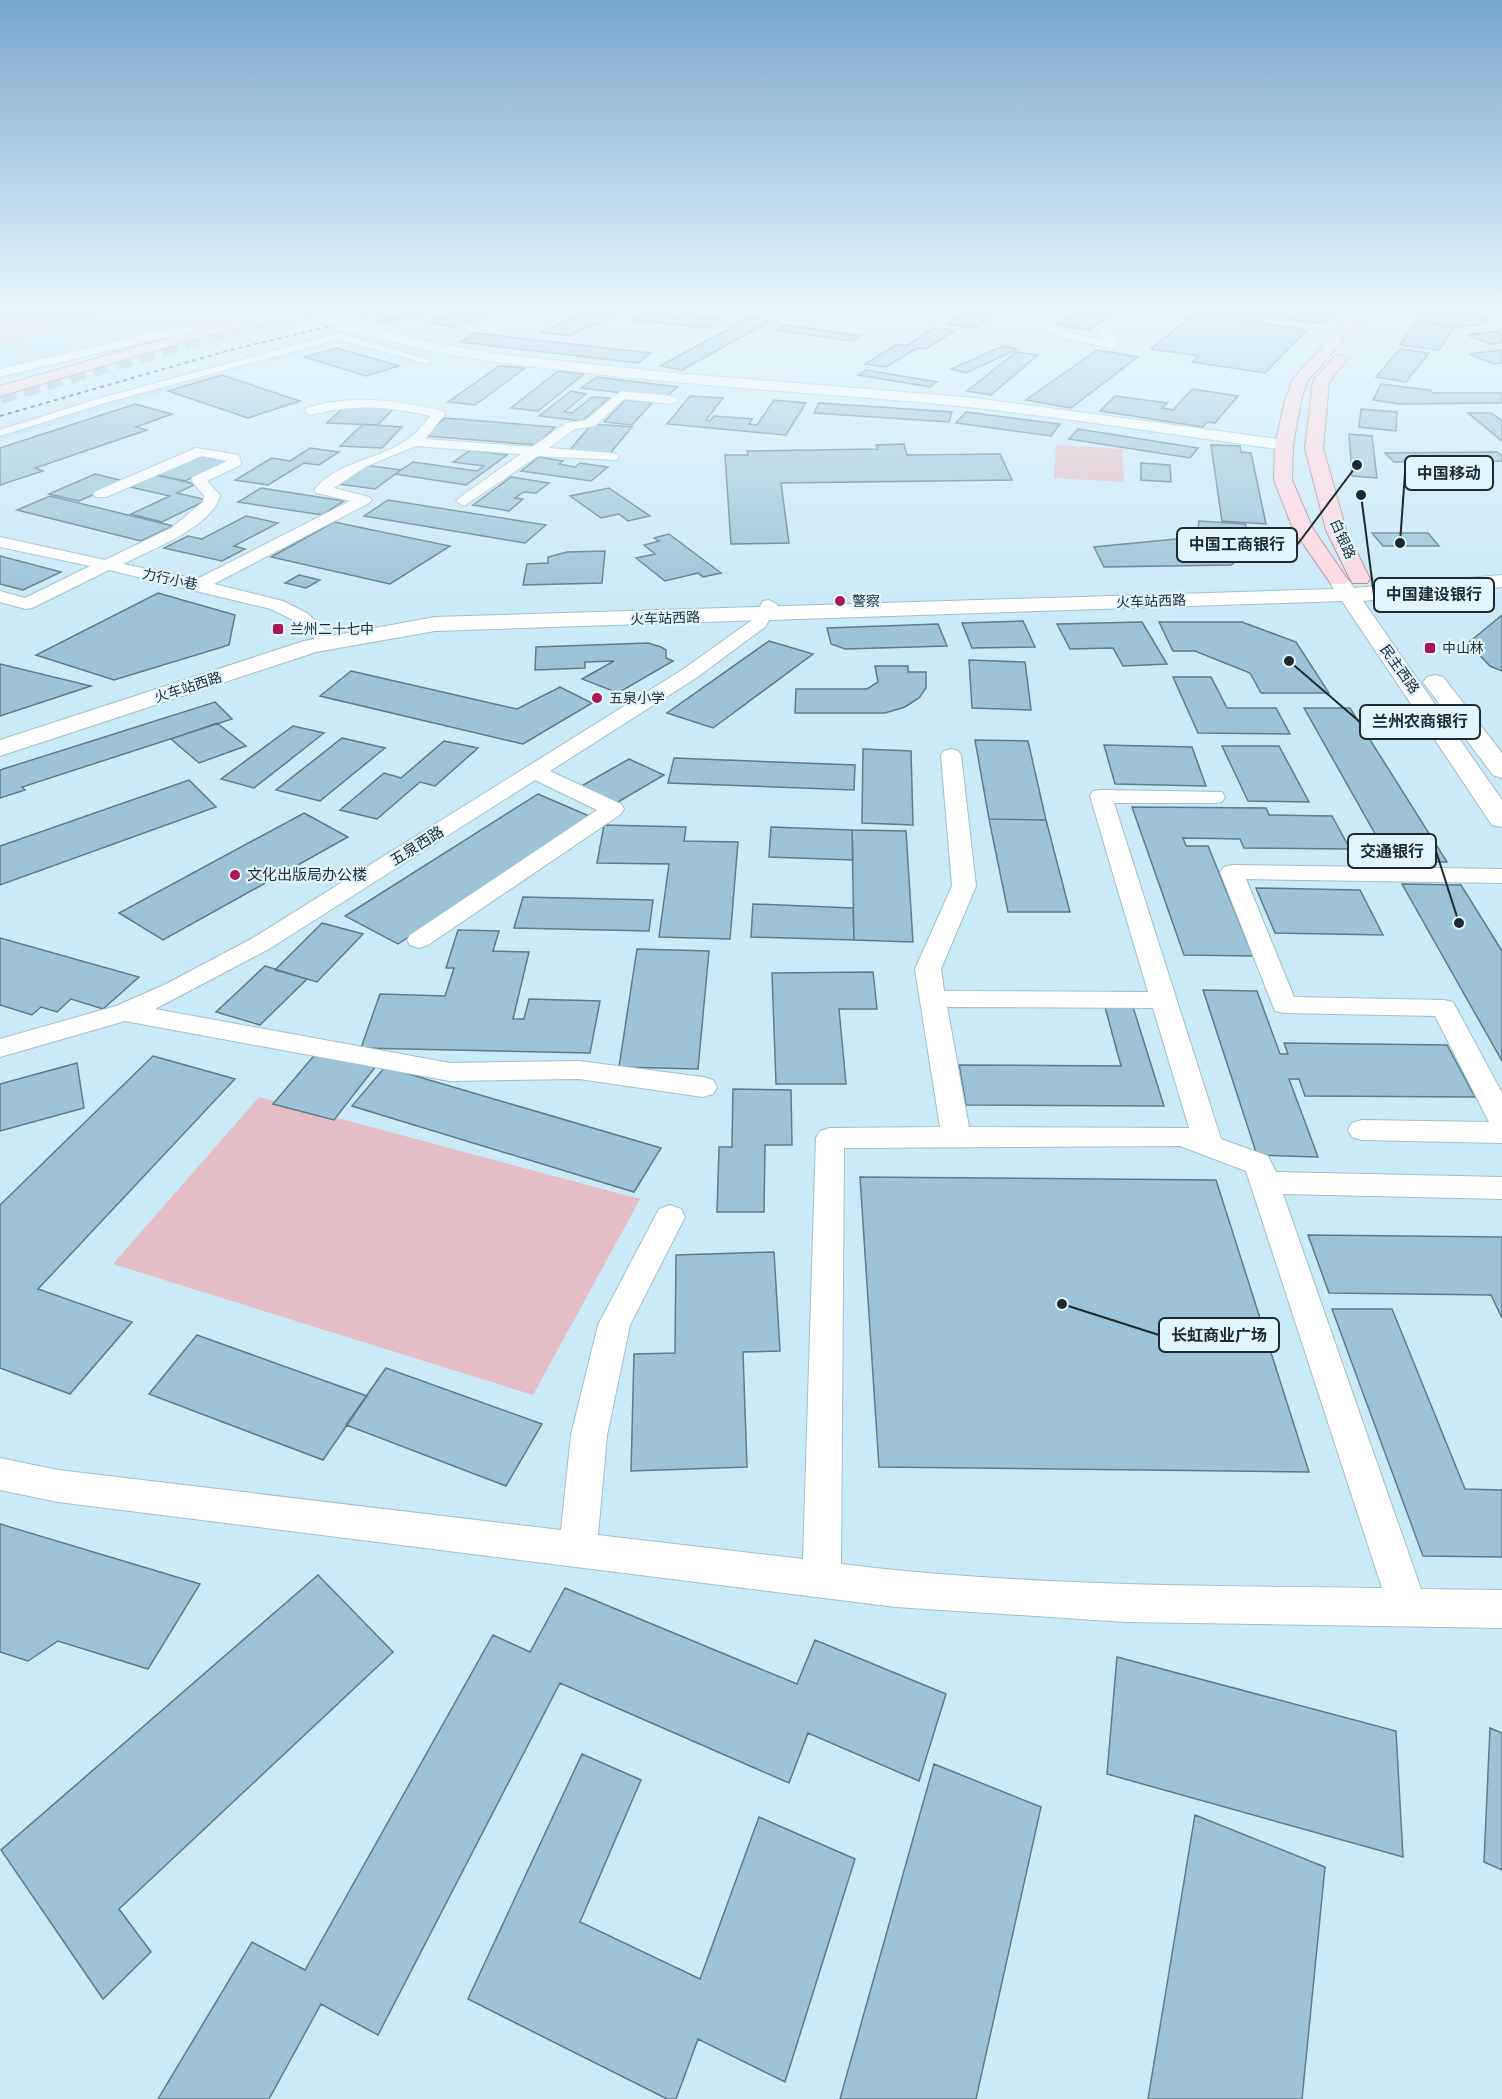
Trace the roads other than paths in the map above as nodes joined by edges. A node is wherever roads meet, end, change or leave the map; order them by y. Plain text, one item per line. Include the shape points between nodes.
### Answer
1 (82, 407) edge
2 (326, 407) edge
3 (399, 407) edge
4 (608, 407) edge
5 (1006, 407) edge
6 (1292, 407) edge
7 (1318, 407) edge
8 (311, 411) dead end
9 (0, 433) edge
10 (413, 442) junction
11 (1284, 445) junction
12 (536, 452) junction
13 (612, 458) dead end
14 (101, 494) dead end
15 (464, 501) dead end
16 (0, 542) edge
17 (105, 565) junction
18 (1502, 566) edge
19 (1502, 581) edge
20 (199, 585) junction
21 (1354, 587) junction
22 (0, 597) edge
23 (766, 610) junction
24 (324, 637) junction
25 (0, 736) edge
26 (0, 748) edge
27 (951, 755) dead end
28 (1502, 770) edge
29 (535, 772) junction
30 (1214, 797) dead end
31 (1502, 819) edge
32 (1502, 876) edge
33 (419, 940) dead end
34 (933, 999) junction
35 (1165, 1000) junction
36 (125, 1012) junction
37 (0, 1048) edge
38 (703, 1087) dead end
39 (1502, 1120) edge
40 (1362, 1130) dead end
41 (1502, 1133) edge
42 (956, 1137) junction
43 (1209, 1146) junction
44 (1265, 1183) junction
45 (1502, 1188) edge
46 (670, 1217) dead end
47 (0, 1474) edge
48 (578, 1550) junction
49 (822, 1580) junction
50 (1408, 1608) junction
51 (1502, 1609) edge

1 - 9 street
2 - 8 street
3 - 10 street via 438,414
4 - 12 street via 590,423 571,426
5 - 11 main road, bridge
6 - 11 main road, 白银路
7 - 21 main road, 白银路 via 1314,448
10 - 12 street
10 - 20 street via 360,464 322,490 364,500
11 - 21 main road, 白银路 via 1283,480 1303,529 1315,549
12 - 13 street
12 - 15 street
14 - 17 street via 201,451 234,458 234,463 198,480 212,495 210,504 177,531
16 - 17 street, 力行小巷
17 - 20 street, 力行小巷
17 - 22 street via 26,603
18 - 21 main road
19 - 21 main road
20 - 24 street, 力行小巷 via 277,605 301,617
21 - 23 main road, 火车站西路
21 - 28 main road, 民主西路
21 - 31 main road, 民主西路
23 - 24 main road, 火车站西路 via 431,615
23 - 29 street, 五泉西路 via 759,623 689,674
24 - 25 main road, 火车站西路
24 - 26 main road, 火车站西路
27 - 34 street via 964,886 928,969
29 - 33 street via 614,809
29 - 36 street, 五泉西路 via 260,944
30 - 35 street via 1101,796
32 - 39 street via 1232,872 1284,1005 1444,1008
34 - 35 street
34 - 42 street
35 - 43 street
36 - 37 street, 五泉西路
36 - 38 street via 450,1072 579,1070
40 - 41 street
42 - 43 street via 1182,1136
42 - 49 street via 830,1138
43 - 44 street via 1258,1164
44 - 45 street
44 - 50 street
46 - 48 street via 614,1325 589,1435
47 - 48 street via 58,1486
48 - 49 street
49 - 50 street via 896,1589 1126,1603
50 - 51 street

